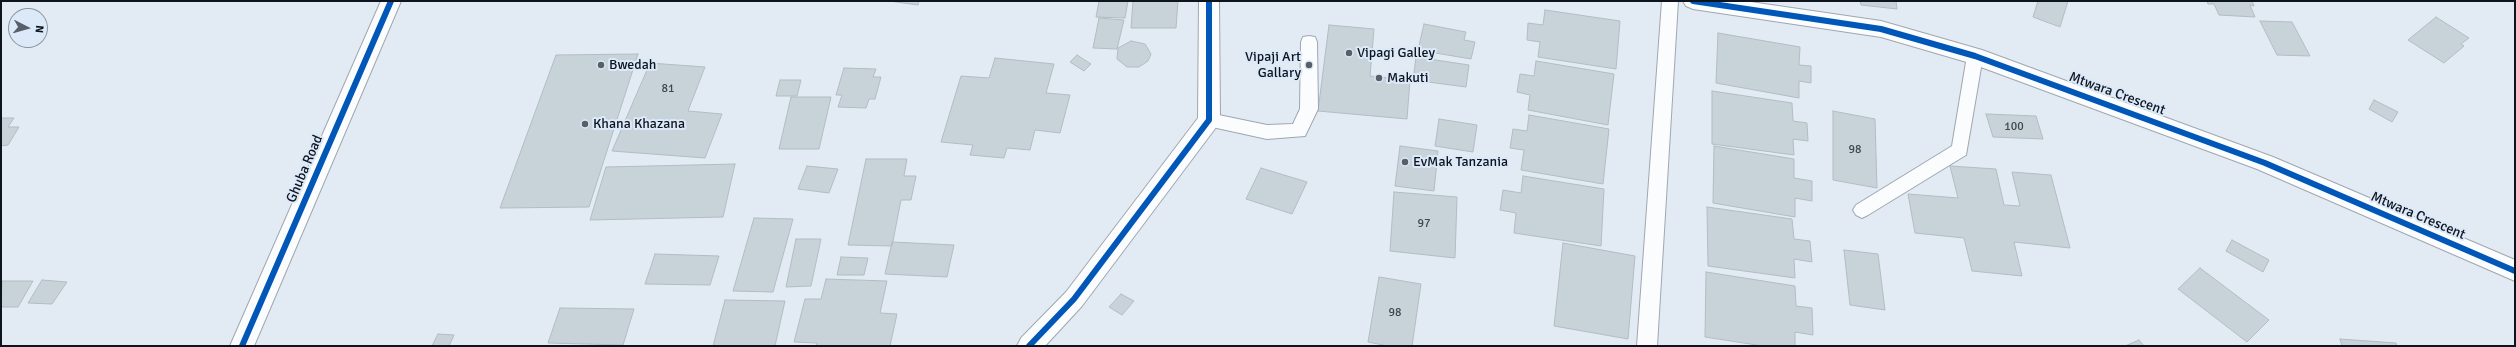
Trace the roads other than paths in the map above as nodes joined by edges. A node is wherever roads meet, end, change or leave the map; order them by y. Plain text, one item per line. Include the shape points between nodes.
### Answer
1 (391, 1) edge
2 (1209, 1) edge
3 (1670, 1) edge
4 (1692, 1) edge
5 (1309, 42) dead end
6 (1975, 56) junction
7 (1209, 120) junction
8 (1862, 210) dead end
9 (2515, 271) edge
10 (242, 346) edge
11 (1029, 346) edge
12 (1647, 346) edge

1 - 10 street, Ghuba Road
2 - 7 street
3 - 12 lane
4 - 6 street, Mtwara Crescent via 1881,30
5 - 7 lane via 1309,109 1299,131 1267,132
6 - 8 lane via 1960,150
6 - 9 street, Mtwara Crescent via 2265,163
7 - 11 street via 1074,300

